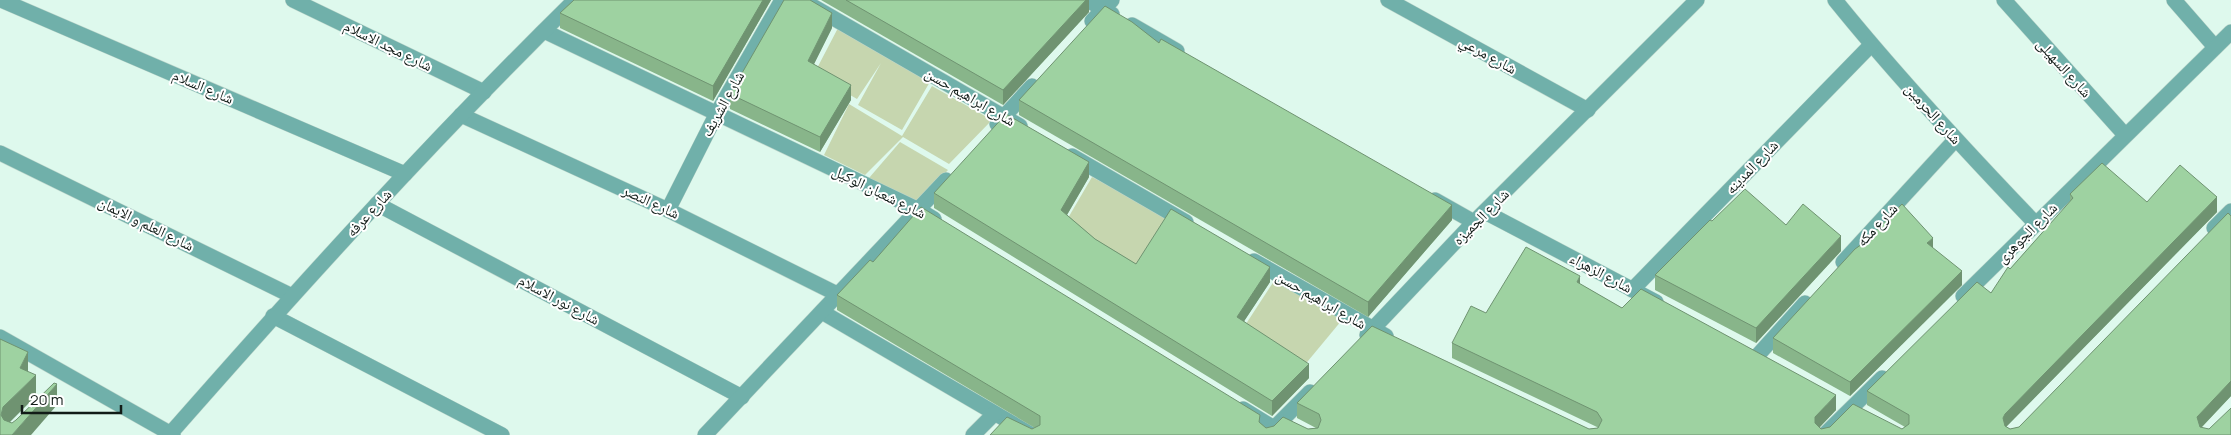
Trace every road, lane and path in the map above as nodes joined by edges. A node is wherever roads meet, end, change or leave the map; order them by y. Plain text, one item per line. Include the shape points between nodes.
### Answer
1 (292, 0) edge
2 (782, 0) edge
3 (802, 0) edge
4 (1087, 0) edge
5 (1388, 0) edge
6 (1835, 0) edge
7 (2004, 0) edge
8 (2174, 0) edge
9 (2, 1) edge
10 (569, 2) edge
11 (1688, 2) edge
12 (1108, 4) edge
13 (1083, 30) edge
14 (544, 32) junction
15 (2231, 32) edge
16 (1871, 44) junction
17 (2215, 47) junction
18 (1190, 58) edge
19 (1044, 74) edge
20 (484, 92) junction
21 (1588, 110) junction
22 (717, 113) junction
23 (461, 115) junction
24 (1004, 117) junction
25 (1030, 132) edge
26 (2126, 135) junction
27 (984, 138) edge
28 (1955, 140) junction
29 (1055, 147) edge
30 (0, 153) edge
31 (958, 167) edge
32 (405, 174) junction
33 (1423, 193) edge
34 (377, 204) junction
35 (668, 210) junction
36 (919, 210) junction
37 (2231, 211) edge
38 (1480, 217) junction
39 (2036, 224) junction
40 (944, 226) edge
41 (1201, 231) edge
42 (2204, 239) edge
43 (1244, 256) edge
44 (1830, 276) edge
45 (1632, 290) junction
46 (1817, 290) edge
47 (839, 295) junction
48 (292, 296) junction
49 (1954, 305) edge
50 (1666, 307) edge
51 (822, 312) junction
52 (273, 316) junction
53 (1372, 330) junction
54 (0, 337) edge
55 (1398, 342) edge
56 (1358, 344) edge
57 (1741, 346) edge
58 (1758, 355) junction
59 (1775, 364) edge
60 (1893, 367) edge
61 (69, 376) junction
62 (1324, 379) edge
63 (56, 389) dead end
64 (742, 397) junction
65 (1835, 398) edge
66 (1232, 402) edge
67 (1852, 408) junction
68 (994, 414) junction
69 (1868, 417) edge
70 (1274, 428) edge
71 (1297, 428) edge
72 (172, 434) edge
73 (502, 435) edge
74 (705, 435) edge
75 (973, 435) edge
76 (1032, 435) edge
77 (1824, 435) edge

1 - 20 street, شارع مجد الاسلام
2 - 22 street, شارع الشريف
3 - 24 street, شارع ابراهيم حسن
4 - 12 street
5 - 21 street, شارع مرعي
6 - 16 street, شارع الحرمين
7 - 26 street, شارع السهيلى
8 - 17 street
9 - 32 street, شارع السلام
10 - 14 street, شارع عرفه
11 - 21 street, شارع الجميزه
12 - 13 street
12 - 18 street
14 - 20 street, شارع عرفه
14 - 22 street, شارع شعبان الوكيل
15 - 17 street, شارع الجوهرى
16 - 28 street, شارع الحرمين
16 - 45 street, شارع المدينه
17 - 26 street, شارع الجوهرى
19 - 24 street
20 - 23 street, شارع عرفه
21 - 38 street, شارع الجميزه
22 - 35 street, شارع الشريف
22 - 36 street, شارع شعبان الوكيل
23 - 32 street, شارع عرفه
23 - 35 street, شارع النصر
24 - 25 street, شارع ابراهيم حسن
24 - 27 street
26 - 39 street, شارع الجوهرى
28 - 39 street, شارع الحرمين
28 - 44 street, شارع مكه
29 - 41 street
30 - 48 street, شارع العلم و الايمان
31 - 36 street
32 - 34 street, شارع عرفه
33 - 38 street, شارع الزهراء
34 - 48 street, شارع عرفه
34 - 64 street, شارع نور الاسلام
35 - 47 street, شارع النصر
36 - 40 street, شارع شعبان الوكيل
36 - 47 street
37 - 42 street
38 - 45 street, شارع الزهراء
38 - 53 street, شارع الجميزه
39 - 49 street, شارع الجوهرى
43 - 53 street, شارع ابراهيم حسن
45 - 50 street, شارع الزهراء
46 - 58 street
47 - 51 street
48 - 52 street, شارع عرفه
51 - 64 street
51 - 68 street
52 - 72 street, شارع عرفه
52 - 73 street
53 - 55 street, شارع ابراهيم حسن
53 - 56 street, شارع الجميزه
54 - 61 street
57 - 58 street
58 - 59 street
60 - 67 street
61 - 63 street
61 - 72 street
62 - 70 street
64 - 74 street
65 - 67 street
66 - 70 street
67 - 69 street
67 - 77 street
68 - 75 street
68 - 76 street
70 - 71 street

